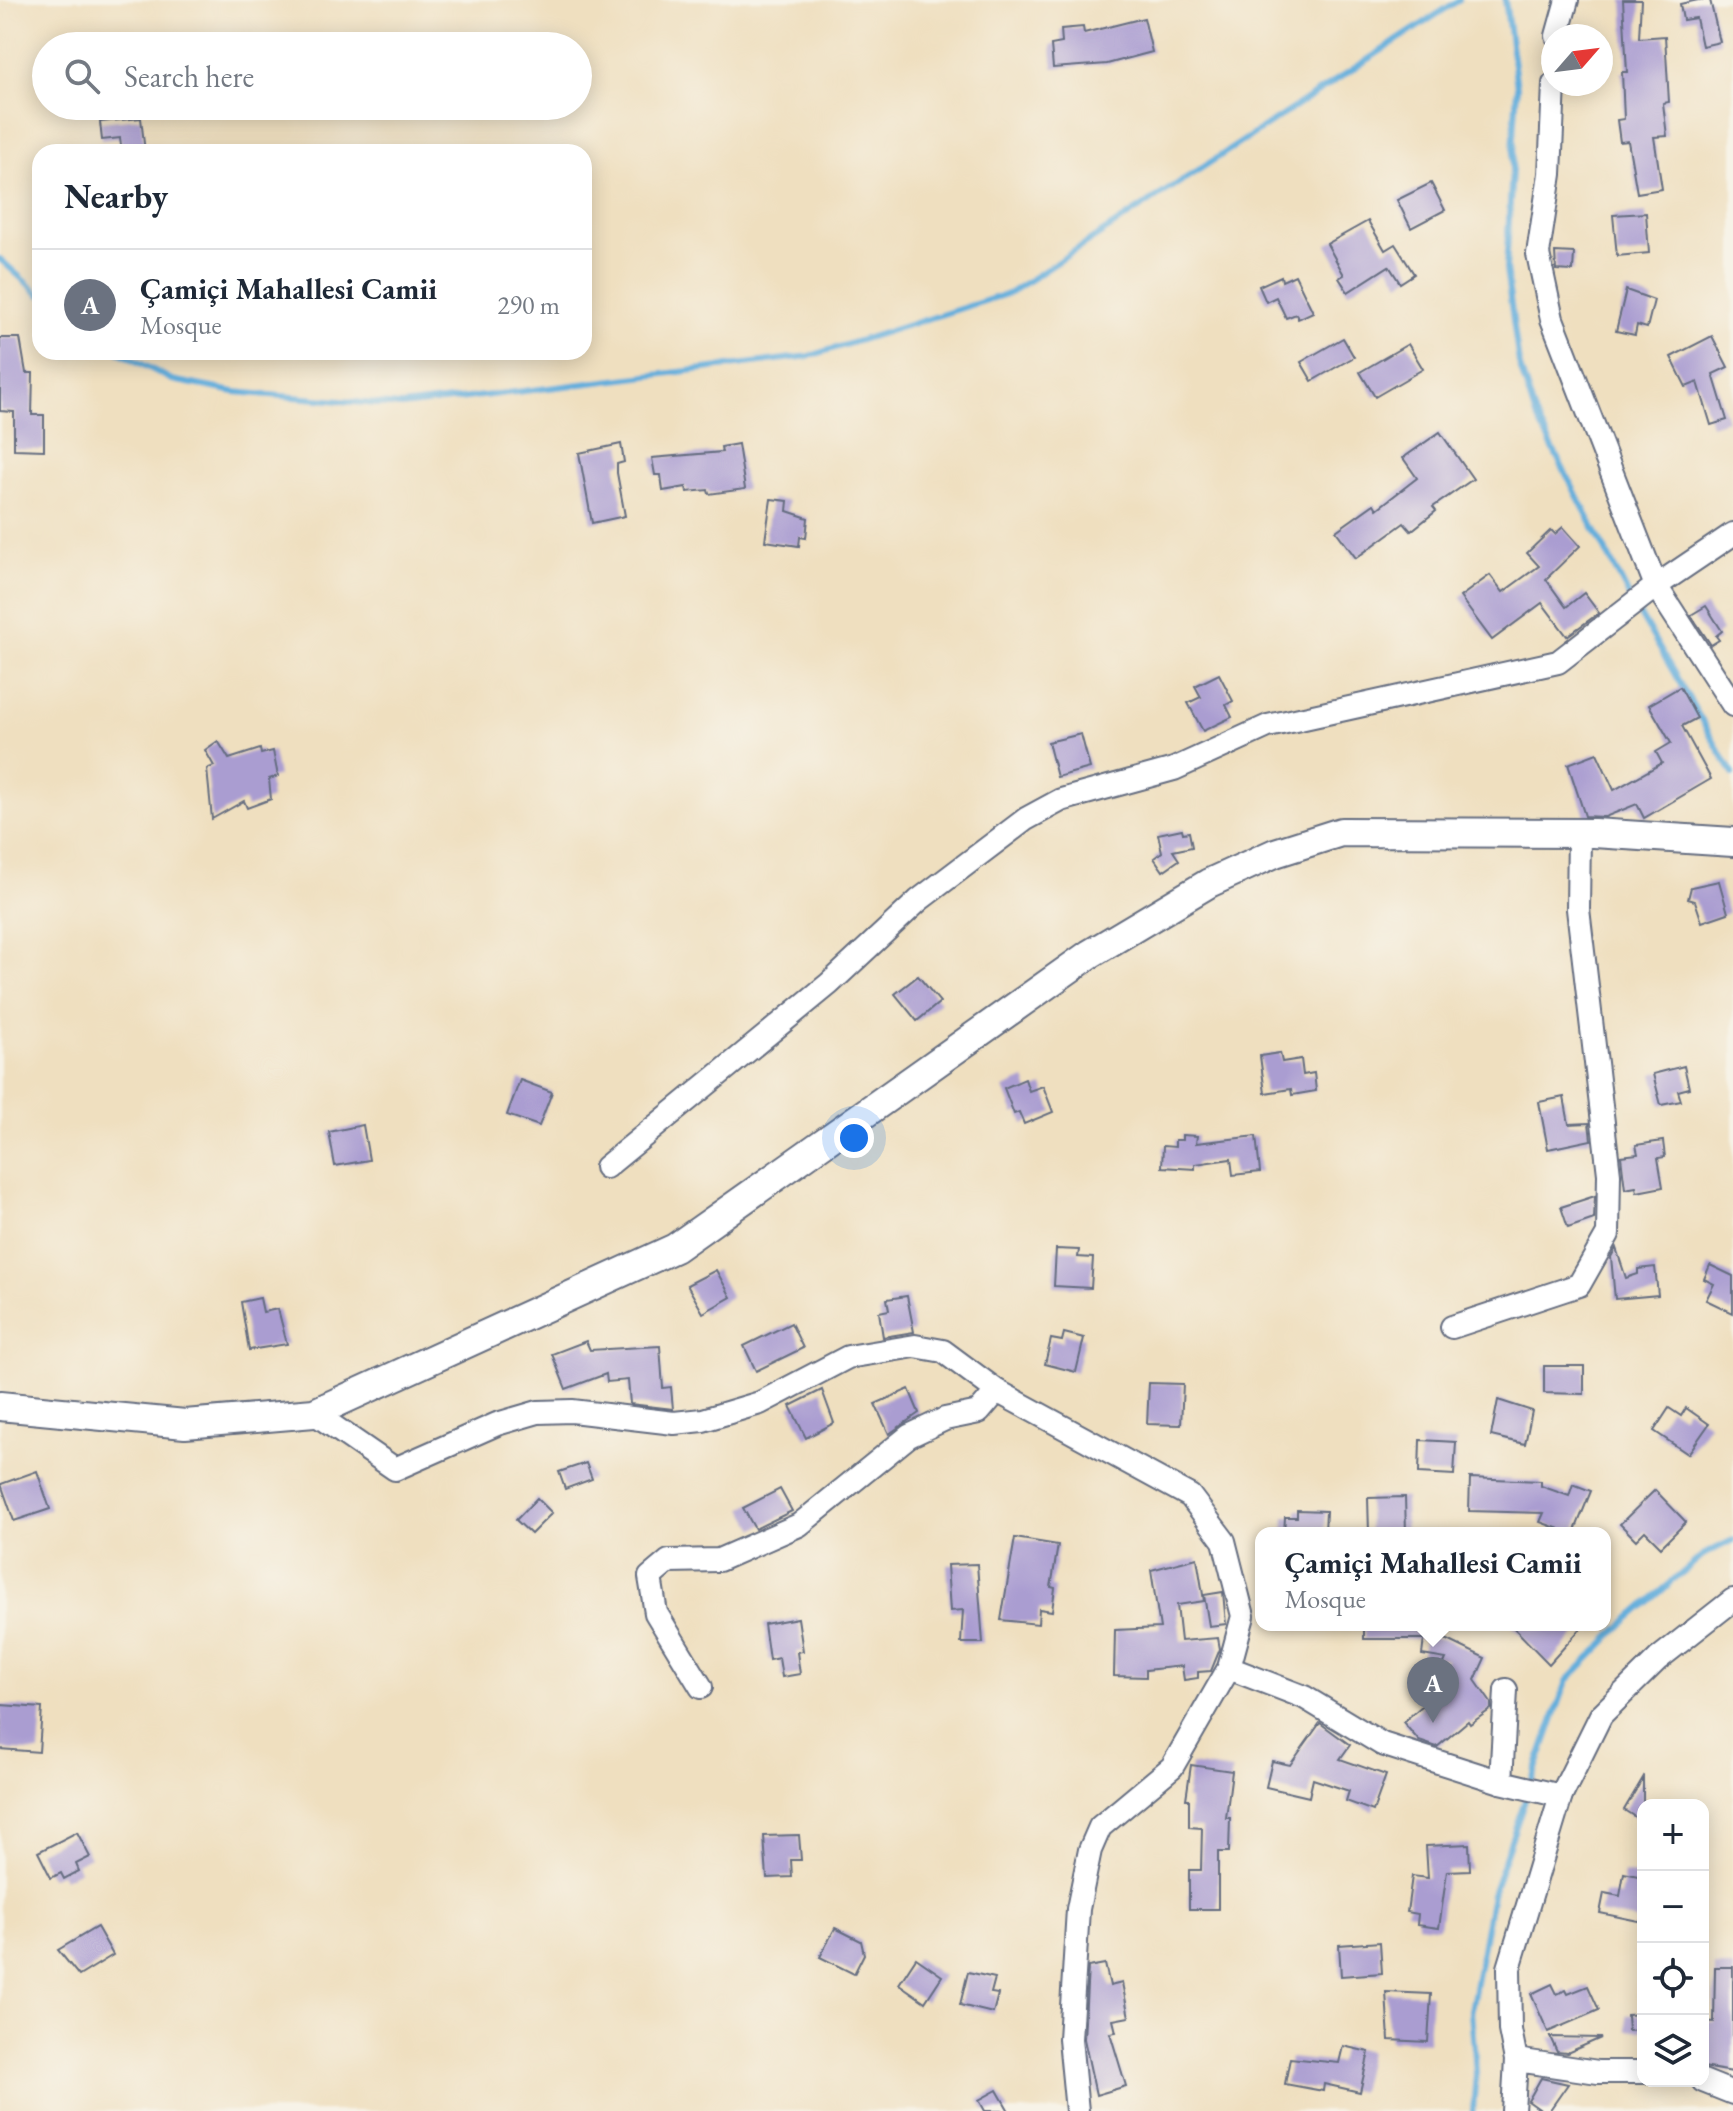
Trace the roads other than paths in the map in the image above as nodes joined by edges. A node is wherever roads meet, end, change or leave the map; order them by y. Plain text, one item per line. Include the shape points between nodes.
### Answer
1 (1567, 0) edge
2 (1560, 24) edge
3 (1553, 96) edge
4 (1733, 534) edge
5 (1641, 598) junction
6 (1733, 705) edge
7 (1579, 833) junction
8 (1733, 842) edge
9 (606, 1167) dead end
10 (1452, 1327) dead end
11 (997, 1391) junction
12 (0, 1406) edge
13 (314, 1413) junction
14 (1733, 1600) edge
15 (1229, 1668) junction
16 (701, 1687) dead end
17 (1506, 1690) dead end
18 (1510, 1784) junction
19 (1552, 1794) junction
20 (1516, 2060) junction
21 (1637, 2072) edge
22 (1709, 2083) edge
23 (1733, 2093) edge
24 (1077, 2111) edge
25 (1513, 2111) edge

1 - 2 street
3 - 5 street via 1550,174 1538,254 1552,319
4 - 5 street
5 - 6 street
5 - 9 street via 1558,662 1268,726 1174,769 1061,800 1026,819 919,900 829,984
7 - 8 main road
7 - 10 street via 1578,909 1609,1174 1608,1234 1579,1285
7 - 13 main road via 1341,832 1275,853 1209,883 1090,954 675,1248
11 - 13 street via 943,1351 915,1346 848,1357 760,1403 703,1420 674,1423 538,1412 497,1424 395,1469
11 - 15 street via 1190,1496 1224,1541 1243,1616
11 - 16 street via 979,1412 945,1419 909,1436 799,1525 719,1560 669,1561 650,1577 656,1613
12 - 13 main road via 185,1424
14 - 19 street via 1658,1659 1601,1715
15 - 18 street via 1304,1697 1382,1744
15 - 24 street via 1172,1767 1100,1827 1090,1850 1078,1909 1070,2039
17 - 18 street
18 - 19 street
19 - 20 street via 1509,1968
20 - 21 street
20 - 25 street
22 - 23 street

